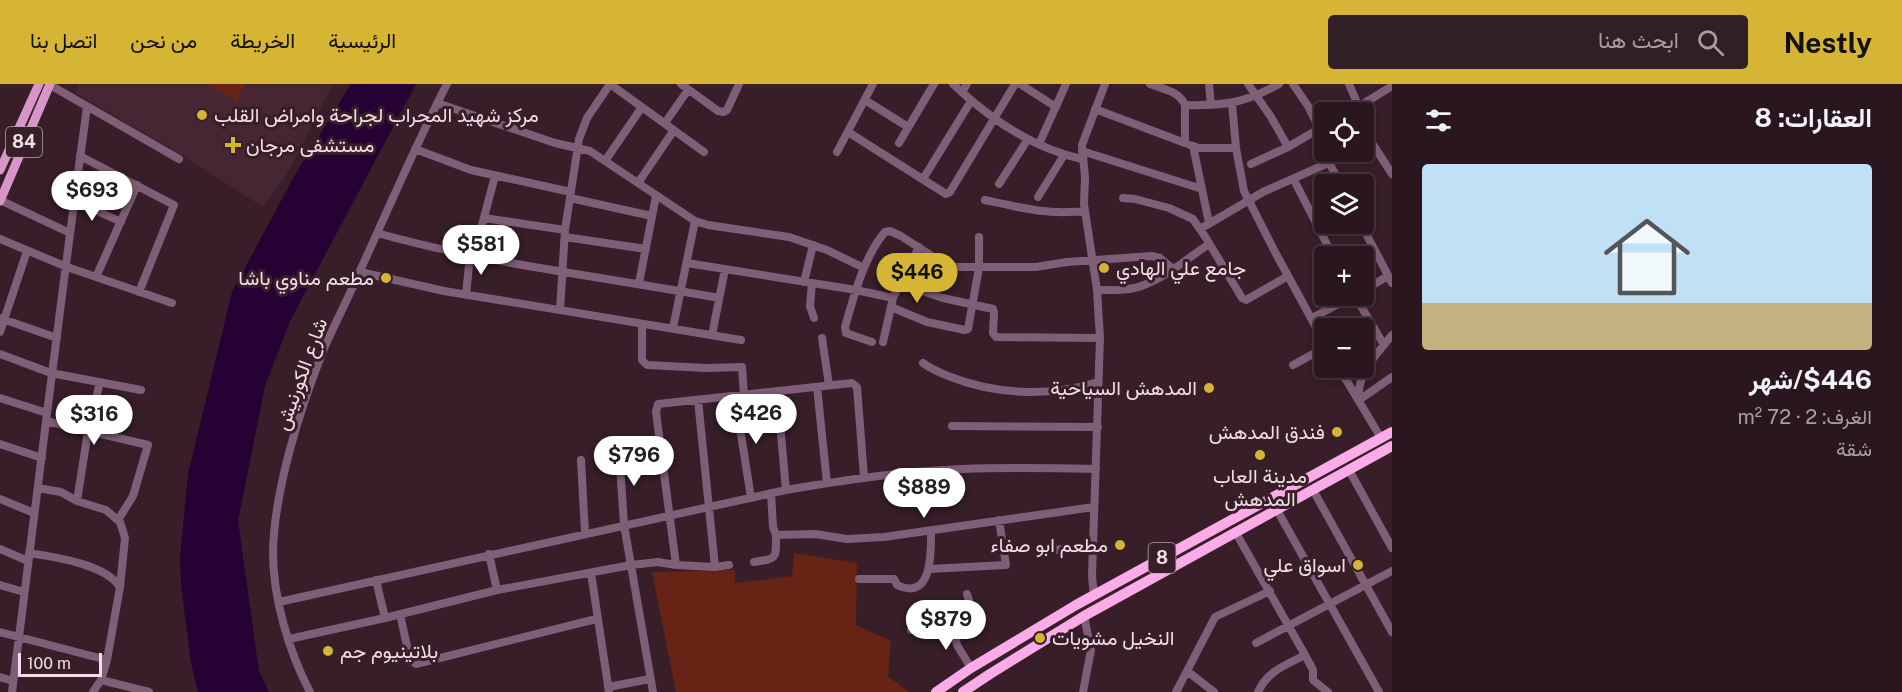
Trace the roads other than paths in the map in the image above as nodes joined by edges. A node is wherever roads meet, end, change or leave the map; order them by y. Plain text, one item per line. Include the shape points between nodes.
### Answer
1 (39, 84) edge
2 (50, 84) edge
3 (447, 84) edge
4 (681, 84) edge
5 (739, 84) edge
6 (873, 84) edge
7 (934, 84) edge
8 (953, 84) edge
9 (967, 84) edge
10 (1015, 84) edge
11 (1020, 84) edge
12 (1066, 84) edge
13 (1105, 84) edge
14 (1150, 84) edge
15 (1209, 84) edge
16 (1248, 84) edge
17 (1279, 84) edge
18 (1293, 84) edge
19 (1349, 84) edge
20 (1392, 86) edge
21 (688, 90) junction
22 (962, 92) junction
23 (1256, 96) junction
24 (865, 100) junction
25 (971, 100) junction
26 (1357, 102) edge
27 (1370, 102) edge
28 (1232, 103) junction
29 (437, 104) junction
30 (1185, 105) junction
31 (1211, 105) junction
32 (87, 107) junction
33 (642, 107) junction
34 (1056, 107) junction
35 (1095, 109) junction
36 (1314, 115) edge
37 (995, 118) junction
38 (665, 123) junction
39 (908, 127) junction
40 (674, 130) junction
41 (848, 132) junction
42 (1314, 132) edge
43 (1028, 139) junction
44 (899, 143) dead end
45 (1039, 144) junction
46 (1189, 145) junction
47 (577, 147) junction
48 (1288, 147) junction
49 (1236, 148) junction
50 (415, 150) junction
51 (704, 152) dead end
52 (837, 152) dead end
53 (1374, 152) edge
54 (1064, 155) junction
55 (1082, 155) junction
56 (80, 156) junction
57 (179, 159) dead end
58 (604, 161) junction
59 (1329, 163) joint
60 (1251, 164) dead end
61 (0, 170) edge
62 (1335, 174) edge
63 (1392, 174) edge
64 (495, 176) junction
65 (923, 179) junction
66 (1293, 180) junction
67 (638, 183) junction
68 (999, 183) dead end
69 (137, 185) junction
70 (1202, 189) junction
71 (570, 195) junction
72 (656, 196) junction
73 (1038, 197) dead end
74 (1123, 198) dead end
75 (1249, 199) junction
76 (74, 200) junction
77 (986, 200) dead end
78 (0, 201) edge
79 (1085, 211) junction
80 (652, 216) junction
81 (484, 218) junction
82 (695, 221) junction
83 (121, 222) junction
84 (1209, 223) junction
85 (1200, 229) junction
86 (70, 233) junction
87 (377, 233) junction
88 (565, 233) junction
89 (1366, 234) edge
90 (979, 237) dead end
91 (0, 239) edge
92 (1209, 243) junction
93 (813, 245) junction
94 (1328, 246) edge
95 (919, 247) junction
96 (646, 249) junction
97 (27, 251) junction
98 (472, 255) junction
99 (1092, 260) junction
100 (687, 263) junction
101 (67, 267) junction
102 (864, 268) junction
103 (979, 268) junction
104 (1173, 268) junction
105 (725, 269) junction
106 (562, 270) junction
107 (360, 272) junction
108 (1288, 276) junction
109 (96, 277) junction
110 (1390, 279) edge
111 (808, 282) junction
112 (639, 283) junction
113 (901, 284) junction
114 (1374, 286) edge
115 (856, 290) junction
116 (1096, 290) junction
117 (680, 291) junction
118 (139, 292) junction
119 (466, 295) junction
120 (719, 298) junction
121 (893, 298) junction
122 (172, 303) dead end
123 (973, 304) junction
124 (1335, 306) edge
125 (1360, 306) edge
126 (891, 307) junction
127 (560, 310) junction
128 (2, 318) edge
129 (814, 318) dead end
130 (1312, 318) junction
131 (1314, 322) edge
132 (642, 325) junction
133 (673, 328) junction
134 (0, 332) edge
135 (712, 335) junction
136 (1392, 335) edge
137 (57, 338) junction
138 (822, 338) dead end
139 (1100, 338) junction
140 (741, 340) dead end
141 (872, 342) dead end
142 (883, 342) dead end
143 (1384, 345) junction
144 (1314, 353) edge
145 (0, 354) edge
146 (923, 363) dead end
147 (1293, 365) dead end
148 (51, 373) junction
149 (1392, 377) edge
150 (1345, 378) edge
151 (100, 382) junction
152 (1098, 382) junction
153 (829, 385) junction
154 (817, 387) junction
155 (141, 390) dead end
156 (777, 391) junction
157 (740, 395) junction
158 (0, 398) edge
159 (698, 400) junction
160 (1359, 400) junction
161 (47, 417) junction
162 (952, 426) dead end
163 (1098, 427) junction
164 (88, 431) junction
165 (1392, 432) edge
166 (1381, 438) junction
167 (0, 444) edge
168 (1392, 447) edge
169 (619, 450) dead end
170 (42, 458) junction
171 (581, 460) dead end
172 (1096, 469) junction
173 (1349, 470) junction
174 (864, 477) junction
175 (826, 483) junction
176 (38, 488) junction
177 (786, 490) junction
178 (1313, 490) junction
179 (771, 493) junction
180 (751, 498) junction
181 (0, 499) edge
182 (77, 501) junction
183 (708, 507) junction
184 (1094, 507) junction
185 (1277, 510) junction
186 (34, 513) junction
187 (669, 515) junction
188 (118, 520) junction
189 (999, 520) junction
190 (624, 525) junction
191 (931, 531) junction
192 (585, 533) junction
193 (1236, 533) junction
194 (776, 535) junction
195 (1093, 544) junction
196 (1392, 548) edge
197 (0, 549) edge
198 (1055, 550) dead end
199 (489, 555) junction
200 (29, 557) junction
201 (754, 562) dead end
202 (631, 565) junction
203 (675, 565) junction
204 (729, 565) dead end
205 (715, 567) junction
206 (929, 569) junction
207 (1392, 571) edge
208 (591, 573) junction
209 (859, 579) dead end
210 (376, 580) junction
211 (0, 585) edge
212 (1365, 585) junction
213 (120, 587) junction
214 (497, 590) junction
215 (1270, 591) junction
216 (24, 592) junction
217 (967, 594) dead end
218 (1094, 596) junction
219 (279, 602) junction
220 (1330, 605) junction
221 (400, 614) junction
222 (1084, 616) junction
223 (385, 618) junction
224 (596, 619) junction
225 (953, 622) junction
226 (1289, 626) junction
227 (911, 630) dead end
228 (0, 632) edge
229 (1392, 632) edge
230 (18, 638) junction
231 (289, 639) junction
232 (1256, 644) dead end
233 (1305, 655) junction
234 (107, 660) junction
235 (970, 668) junction
236 (1187, 670) junction
237 (0, 677) edge
238 (651, 679) junction
239 (101, 680) junction
240 (13, 681) junction
241 (949, 688) edge
242 (609, 690) edge
243 (12, 692) edge
244 (93, 692) edge
245 (149, 692) edge
246 (310, 692) edge
247 (653, 692) edge
248 (936, 692) edge
249 (963, 692) edge
250 (1083, 692) edge
251 (1176, 692) edge
252 (1215, 692) edge
253 (1258, 692) edge
254 (1328, 692) edge
255 (1378, 692) edge

1 - 61 main road, 84
2 - 32 street
2 - 78 main road, 84
3 - 29 street, شارع الكورنيش
4 - 21 street
5 - 21 street via 724,112
6 - 24 street
7 - 39 street
8 - 22 street
9 - 22 street
10 - 37 street
11 - 34 street
12 - 34 street
13 - 35 street
14 - 30 street via 1180,96
15 - 31 street
16 - 23 street
17 - 23 street
18 - 36 street
19 - 26 street
20 - 27 street
21 - 38 street
22 - 25 street
23 - 28 street
23 - 48 street
24 - 39 street
24 - 41 street
25 - 37 street
25 - 65 street
28 - 31 street
28 - 49 street
29 - 47 street
29 - 50 street, شارع الكورنيش
30 - 31 street
30 - 46 street
32 - 56 street
32 - 57 street
33 - 38 street
33 - 47 street via 610,84 587,118
33 - 58 street
34 - 45 street
35 - 46 street
35 - 55 street
37 - 43 street
37 - 65 street via 950,192 946,194
38 - 40 street
39 - 44 street
40 - 51 street
40 - 67 street
41 - 52 street
41 - 65 street
42 - 48 street
43 - 45 street
43 - 68 street
45 - 54 street
46 - 49 street
46 - 70 street
47 - 58 street
47 - 71 street
48 - 60 street
49 - 75 street
50 - 64 street
50 - 87 street, شارع الكورنيش
53 - 63 street
54 - 55 street
54 - 73 street
55 - 70 street
55 - 79 street
56 - 69 street
56 - 76 street
58 - 67 street
59 - 62 street
59 - 66 street
64 - 71 street
64 - 81 street
66 - 75 street
66 - 94 street
67 - 72 street
69 - 83 street
69 - 118 street via 174,205
70 - 84 street
71 - 80 street
71 - 88 street
72 - 80 street
72 - 82 street
74 - 85 street via 1169,208 1192,219
75 - 84 street
75 - 108 street
76 - 83 street
76 - 86 street
77 - 79 street via 1036,212
78 - 86 street
79 - 99 street
80 - 96 street
81 - 88 street
81 - 98 street
82 - 93 street via 789,237
82 - 100 street
83 - 109 street
84 - 85 street
85 - 92 street
86 - 101 street
87 - 98 street
87 - 107 street, شارع الكورنيش
88 - 96 street
88 - 106 street
89 - 110 street
90 - 103 street
91 - 97 street
92 - 104 street
92 - 108 street via 1238,295 1246,300
93 - 102 street
93 - 111 street
95 - 102 street via 885,232
95 - 103 street via 946,264
95 - 113 street
96 - 112 street
97 - 101 street
97 - 128 street
98 - 106 street
98 - 119 street
99 - 103 street via 1036,267
99 - 104 street via 1152,256
99 - 116 street
100 - 105 street
100 - 117 street
101 - 109 street
101 - 137 street
102 - 115 street
103 - 123 street
104 - 116 street via 1142,286
105 - 111 street
105 - 120 street
106 - 112 street
106 - 127 street
107 - 119 street
107 - 219 street, شارع الكورنيش via 323,351 285,470 273,551
108 - 130 street
109 - 118 street
110 - 114 street
111 - 115 street
111 - 129 street
112 - 117 street
113 - 121 street
113 - 123 street
115 - 121 street
115 - 141 street via 846,333
116 - 139 street
117 - 120 street
117 - 133 street
118 - 122 street
119 - 127 street
120 - 135 street
121 - 126 street
123 - 126 street via 970,325 965,330 927,322
123 - 139 street via 993,309 996,337
124 - 130 street
125 - 143 street
126 - 142 street
127 - 132 street
128 - 134 street
128 - 137 street
130 - 131 street
132 - 133 street
132 - 157 street via 644,363 742,367
133 - 135 street
135 - 140 street
136 - 143 street
137 - 148 street
138 - 153 street
139 - 152 street
143 - 160 street via 1361,379
144 - 147 street
145 - 148 street
146 - 152 street via 957,380 1011,392 1064,389
148 - 151 street
148 - 161 street
149 - 160 street
150 - 160 street
151 - 155 street
151 - 164 street
152 - 163 street
153 - 154 street
153 - 174 street via 852,383 857,387
154 - 156 street
154 - 175 street
156 - 157 street
156 - 177 street
157 - 159 street
157 - 180 street
158 - 161 street
159 - 183 street
159 - 187 street via 656,407
160 - 166 street
161 - 164 street
161 - 170 street
162 - 163 street
163 - 172 street
164 - 182 street
164 - 188 street via 148,445 133,496
165 - 166 highway, 8
166 - 218 highway, 8
167 - 170 street
168 - 173 highway, 8
169 - 190 street
170 - 176 street
171 - 192 street
172 - 174 street via 972,468
172 - 184 street
173 - 178 highway, 8
173 - 196 street
174 - 175 street
175 - 177 street
176 - 182 street via 62,492
176 - 186 street
177 - 179 street
178 - 185 highway, 8
178 - 212 street
179 - 180 street
179 - 194 street
180 - 183 street
181 - 186 street
182 - 188 street via 106,510
183 - 187 street
183 - 205 street
184 - 189 street
184 - 195 street
185 - 193 highway, 8
185 - 220 street
186 - 200 street
187 - 190 street
187 - 203 street
188 - 213 street via 125,538
189 - 191 street
189 - 206 street via 1006,565
190 - 192 street
190 - 202 street
191 - 194 street via 848,539 815,534
191 - 206 street
192 - 199 street
193 - 215 street
193 - 222 highway, 8
194 - 201 street via 773,557
195 - 198 street
195 - 218 street
197 - 200 street
199 - 210 street
199 - 214 street
200 - 213 street via 59,558 100,572
200 - 216 street
202 - 203 street
202 - 208 street
202 - 238 street
203 - 205 street
204 - 205 street
206 - 209 street via 925,580 910,587 902,588 894,579
207 - 212 street
208 - 214 street
208 - 224 street
210 - 219 street
210 - 223 street
211 - 216 street
212 - 220 street
212 - 229 street
213 - 234 street
214 - 221 street
215 - 226 street
215 - 236 street via 1215,617
216 - 230 street
217 - 225 street via 970,604
218 - 235 highway, 8
219 - 231 street, شارع الكورنيش
220 - 226 street
220 - 255 street
221 - 223 street
221 - 224 street via 410,660 416,664
222 - 249 highway, 8
222 - 250 street via 1091,650
223 - 231 street
224 - 242 street
225 - 227 street via 930,619
225 - 235 street via 957,645
226 - 232 street
226 - 233 street
228 - 230 street
230 - 234 street
230 - 240 street
231 - 246 street, شارع الكورنيش
233 - 253 street via 1266,678
233 - 254 street via 1313,670 1313,680
234 - 239 street
235 - 241 highway, 8
236 - 251 street
236 - 252 street
237 - 240 street
238 - 242 street
238 - 247 street
239 - 244 street
239 - 245 street
240 - 243 street
241 - 248 highway, 8

